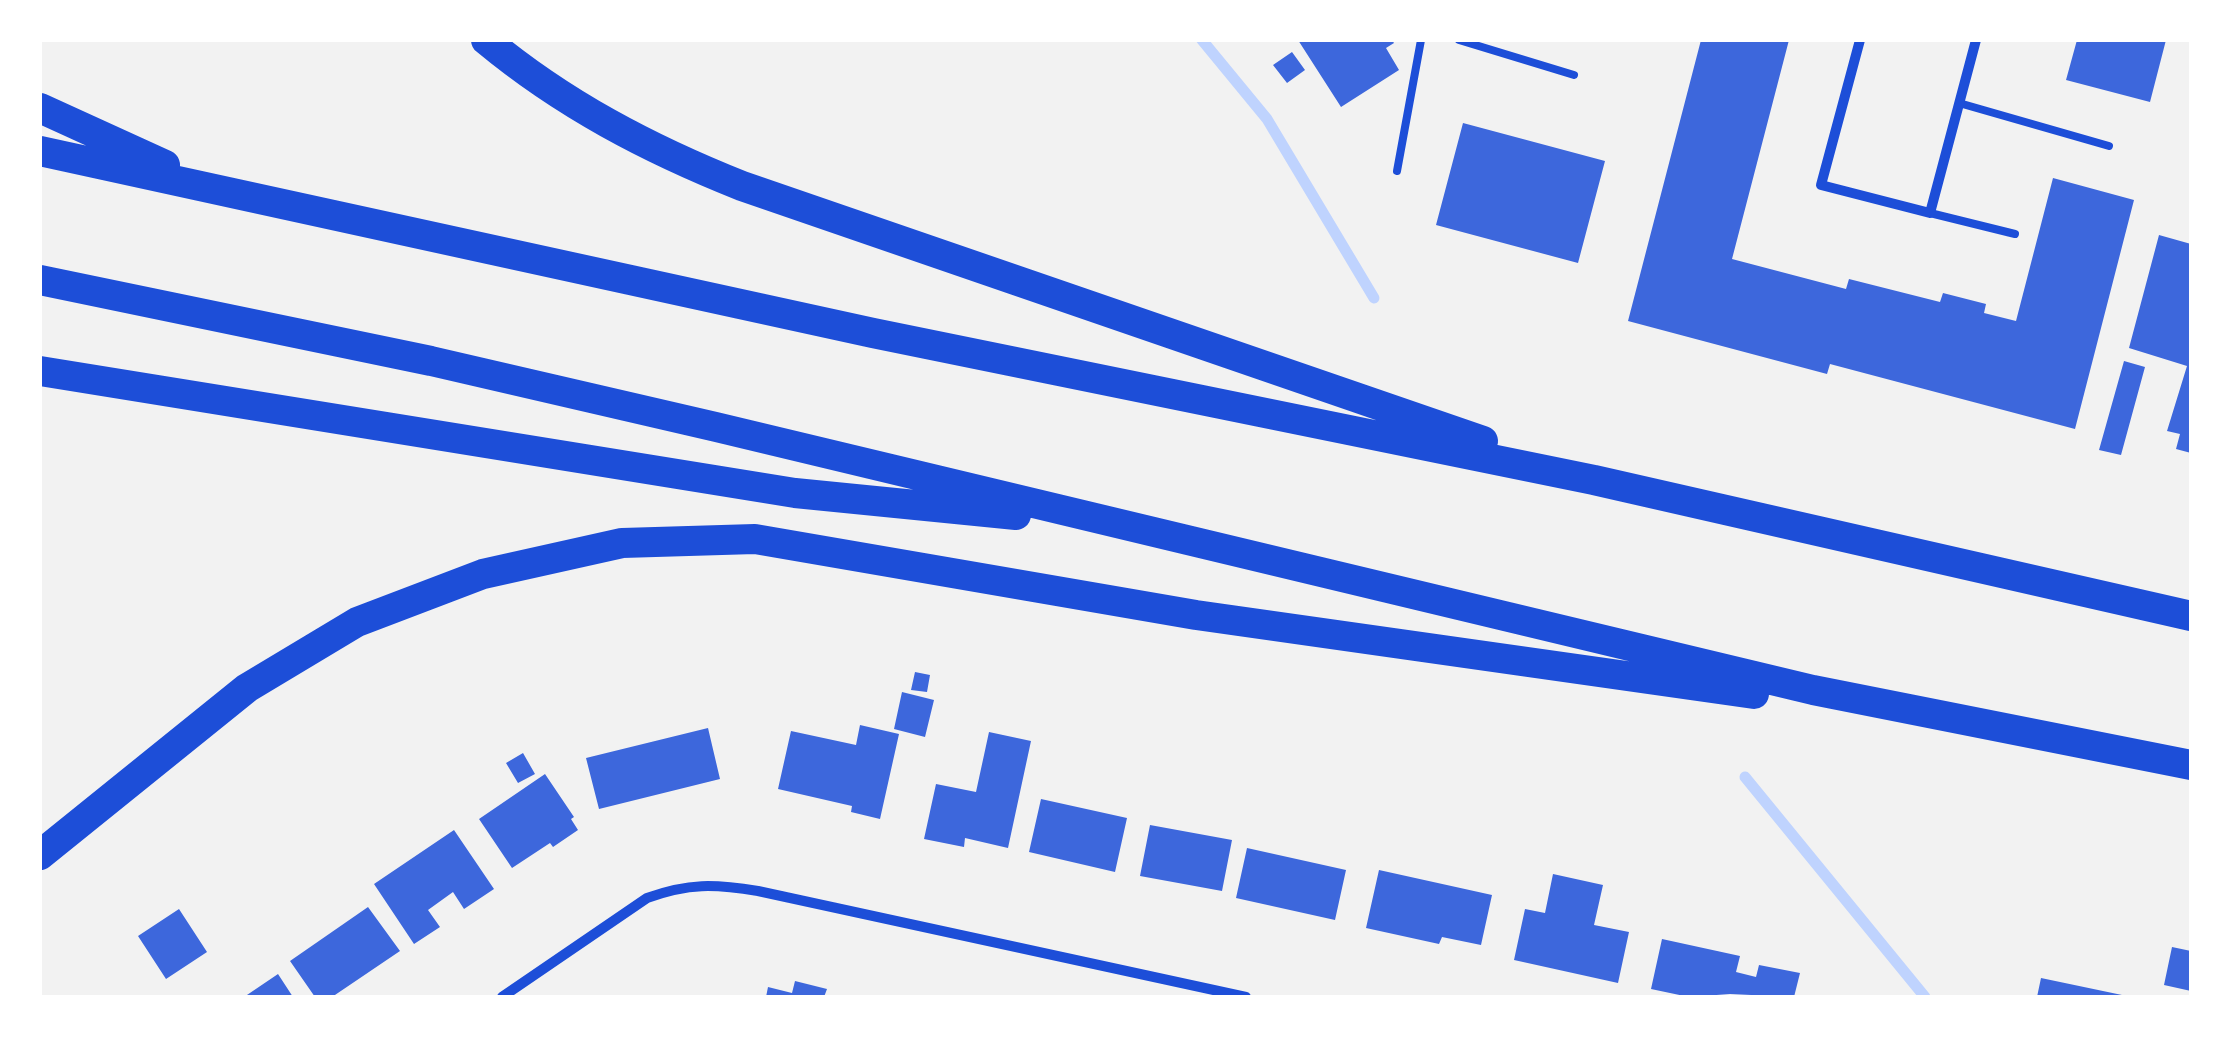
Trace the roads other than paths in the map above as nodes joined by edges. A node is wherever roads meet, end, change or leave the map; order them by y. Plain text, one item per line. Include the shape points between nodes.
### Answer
1 (486, 40) edge
2 (1421, 40) edge
3 (1459, 40) edge
4 (1860, 40) edge
5 (1976, 40) edge
6 (1574, 75) dead end
7 (1959, 103) junction
8 (40, 108) edge
9 (2109, 146) dead end
10 (40, 151) edge
11 (1397, 170) dead end
12 (222, 191) junction
13 (1930, 213) junction
14 (2015, 234) dead end
15 (40, 280) edge
16 (40, 370) edge
17 (1594, 480) junction
18 (1128, 526) junction
19 (2191, 616) edge
20 (2029, 733) junction
21 (2191, 765) edge
22 (40, 856) edge
23 (502, 997) edge
24 (1246, 997) edge

1 - 17 highway via 562,98 710,174
2 - 11 lane
3 - 6 lane
4 - 13 street via 1821,185
5 - 7 street
7 - 9 lane
7 - 13 street
8 - 12 highway
10 - 12 highway
12 - 17 highway
13 - 14 lane
15 - 18 highway via 450,365
16 - 18 highway via 795,494
17 - 19 highway
18 - 20 highway via 1813,690
20 - 21 highway
20 - 22 highway via 1196,615 755,538 622,543 484,574 356,622 234,698
23 - 24 street via 647,898 711,884

